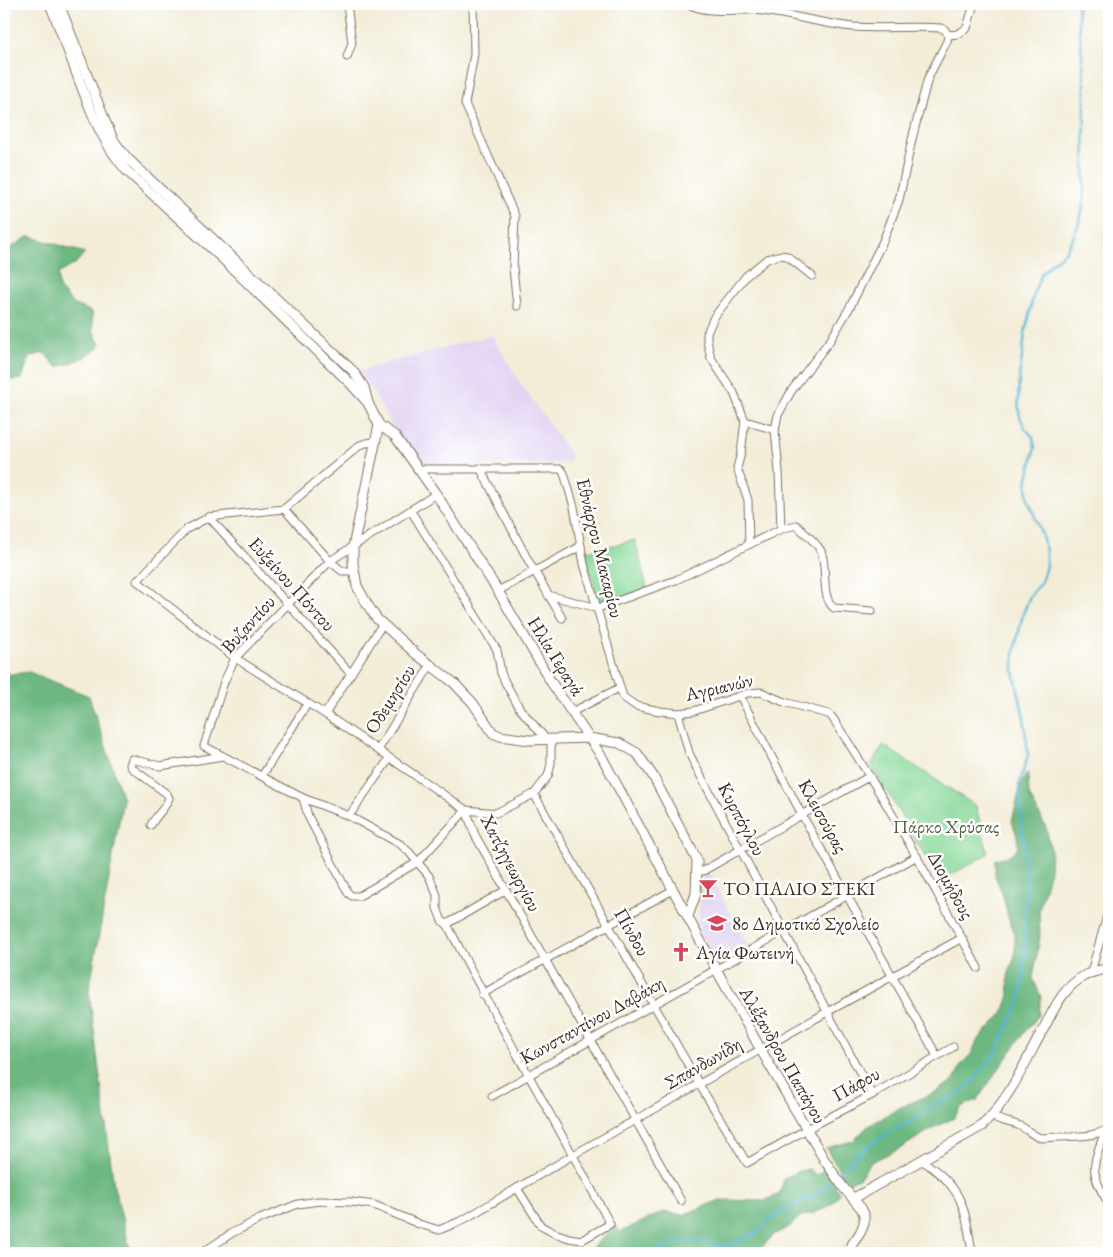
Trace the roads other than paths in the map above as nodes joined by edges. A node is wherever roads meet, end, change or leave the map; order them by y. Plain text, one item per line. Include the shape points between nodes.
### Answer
1 (50, 4) edge
2 (59, 4) edge
3 (347, 4) edge
4 (473, 4) edge
5 (688, 4) edge
6 (974, 4) edge
7 (948, 35) junction
8 (347, 57) dead end
9 (812, 276) dead end
10 (516, 306) dead end
11 (368, 403) junction
12 (745, 421) junction
13 (379, 426) junction
14 (775, 430) junction
15 (374, 442) junction
16 (480, 468) junction
17 (418, 469) junction
18 (436, 494) junction
19 (284, 509) junction
20 (411, 511) junction
21 (209, 517) junction
22 (781, 529) junction
23 (749, 544) junction
24 (580, 546) junction
25 (352, 547) junction
26 (330, 561) junction
27 (354, 571) junction
28 (534, 571) junction
29 (498, 591) junction
30 (548, 595) junction
31 (288, 604) junction
32 (598, 608) junction
33 (872, 611) dead end
34 (562, 618) dead end
35 (382, 625) junction
36 (235, 658) junction
37 (430, 664) junction
38 (351, 674) junction
39 (619, 688) junction
40 (740, 696) junction
41 (307, 704) junction
42 (572, 712) junction
43 (678, 713) junction
44 (325, 714) junction
45 (832, 717) joint
46 (589, 738) junction
47 (548, 739) junction
48 (378, 750) junction
49 (223, 756) junction
50 (389, 759) junction
51 (262, 776) junction
52 (870, 776) junction
53 (534, 794) junction
54 (302, 798) junction
55 (466, 810) junction
56 (802, 814) junction
57 (349, 816) junction
58 (151, 825) dead end
59 (740, 850) junction
60 (917, 856) junction
61 (418, 862) junction
62 (698, 871) junction
63 (506, 890) junction
64 (673, 890) junction
65 (848, 895) junction
66 (1109, 909) edge
67 (688, 916) junction
68 (447, 924) junction
69 (608, 924) junction
70 (784, 932) junction
71 (962, 938) junction
72 (545, 959) junction
73 (978, 968) dead end
74 (1109, 969) edge
75 (716, 970) junction
76 (1091, 972) junction
77 (894, 976) junction
78 (482, 994) junction
79 (654, 1004) junction
80 (828, 1011) junction
81 (590, 1039) junction
82 (953, 1047) dead end
83 (761, 1050) junction
84 (938, 1056) junction
85 (527, 1075) junction
86 (699, 1084) junction
87 (872, 1094) junction
88 (492, 1096) dead end
89 (992, 1116) junction
90 (636, 1121) junction
91 (807, 1129) junction
92 (1107, 1130) edge
93 (573, 1155) junction
94 (921, 1160) junction
95 (747, 1163) joint
96 (517, 1188) junction
97 (854, 1198) junction
98 (681, 1201) dead end
99 (1109, 1204) edge
100 (971, 1252) edge
101 (202, 1253) edge
102 (846, 1253) edge

1 - 11 street via 93,117 112,154
2 - 11 street via 105,121 127,158 353,371 364,387
3 - 8 street via 352,43
4 - 10 street via 474,54 465,104 514,216
5 - 7 street via 708,10 762,11 853,27 941,28
6 - 7 street via 967,28 958,34
7 - 14 street via 928,78 899,200 883,241 850,308 782,406
9 - 12 street via 787,256 767,259 746,276 710,324 706,342 708,350 734,393
11 - 13 street
12 - 14 street
12 - 23 street via 738,468 748,500
13 - 15 street
13 - 17 street, Ηλία Γεραγά via 395,436
14 - 22 street
15 - 19 street via 360,446
15 - 25 street
16 - 17 street, Εθνάρχου Μακαρίου
16 - 24 street, Εθνάρχου Μακαρίου via 561,469 574,507
16 - 28 street
17 - 18 street, Ηλία Γεραγά
18 - 20 street, Βυζαντίου
18 - 29 street, Ηλία Γεραγά
19 - 21 street
19 - 26 street
20 - 25 street, Βυζαντίου
20 - 47 street via 497,650 501,673 520,709
21 - 31 street, Ευξείνου Πόντου
21 - 36 street, Χατζηγεωργίου via 186,529 137,582
22 - 23 street
22 - 33 street via 796,525 820,550 829,604 834,608
23 - 32 street via 676,580
24 - 28 street
24 - 32 street, Εθνάρχου Μακαρίου
25 - 26 street, Βυζαντίου
25 - 27 street
26 - 27 street via 342,571
26 - 31 street, Βυζαντίου
27 - 35 street via 362,596
28 - 29 street
28 - 30 street
29 - 42 street, Ηλία Γεραγά
30 - 32 street
30 - 34 street
31 - 36 street, Βυζαντίου
31 - 38 street, Ευξείνου Πόντου
32 - 39 street, Εθνάρχου Μακαρίου
35 - 37 street
35 - 38 street
36 - 41 street, Χατζηγεωργίου
36 - 49 street, Βυζαντίου via 204,746
37 - 47 street via 473,703 493,733 511,738
37 - 48 street, Οδεμησίου
38 - 44 street
39 - 42 street
39 - 43 street, Αγριανών via 622,697 636,706
40 - 43 street, Αγριανών
40 - 45 street, Αγριανών via 761,692
40 - 56 street, Κλεισούρας
41 - 44 street, Χατζηγεωργίου
41 - 51 street
42 - 46 street, Ηλία Γεραγά
43 - 59 street, Κυρπόγλου via 689,753
44 - 48 street, Χατζηγεωργίου
45 - 52 street, Διομήδους
46 - 47 street
46 - 62 street via 619,743 637,753 686,838 697,860
46 - 64 street, Ηλία Γεραγά
47 - 53 street via 550,770
48 - 50 street, Χατζηγεωργίου
49 - 51 street
49 - 58 street via 160,766 132,759 132,768 169,798
50 - 55 street, Χατζηγεωργίου
50 - 57 street, Οδεμησίου
51 - 54 street
52 - 56 street
52 - 60 street, Διομήδους
53 - 55 street via 496,813
53 - 69 street, Πίνδου
54 - 57 street
54 - 61 street via 308,816 352,896 359,896
55 - 61 street
55 - 63 street, Χατζηγεωργίου via 475,835
56 - 59 street
56 - 65 street, Κλεισούρας
57 - 61 street via 400,844
59 - 62 street
59 - 70 street, Κυρπόγλου
60 - 65 street, Κωνσταντίνου Δαβάκη
60 - 71 street, Διομήδους
61 - 68 street via 432,882 437,908 442,921
62 - 67 street via 696,894
63 - 68 street
63 - 72 street, Χατζηγεωργίου
64 - 67 street, Ηλία Γεραγά
64 - 69 street
65 - 70 street, Κωνσταντίνου Δαβάκη
65 - 77 street, Κλεισούρας
66 - 76 street
67 - 75 street, Αλέξανδρου Παπάγου
68 - 78 street
69 - 72 street
69 - 79 street, Πίνδου
70 - 75 street, Κωνσταντίνου Δαβάκη
70 - 80 street, Κυρπόγλου
71 - 73 street, Διομήδους
71 - 77 street, Σπανδωνίδη
72 - 78 street
72 - 81 street, Χατζηγεωργίου
74 - 76 street
75 - 79 street, Κωνσταντίνου Δαβάκη
75 - 83 street, Αλέξανδρου Παπάγου
76 - 89 street via 1063,994
77 - 80 street, Σπανδωνίδη
77 - 84 street, Κλεισούρας
78 - 85 street
79 - 81 street, Κωνσταντίνου Δαβάκη
79 - 86 street, Πίνδου
80 - 83 street, Σπανδωνίδη
80 - 87 street, Κυρπόγλου
81 - 85 street, Κωνσταντίνου Δαβάκη
81 - 90 street, Χατζηγεωργίου
82 - 84 street, Πάφου
83 - 86 street, Σπανδωνίδη
83 - 91 street, Αλέξανδρου Παπάγου
84 - 87 street, Πάφου
85 - 88 street, Κωνσταντίνου Δαβάκη
85 - 93 street
86 - 90 street, Σπανδωνίδη
86 - 95 street, Πίνδου
87 - 91 street, Πάφου
89 - 92 street via 1042,1138
89 - 94 street via 972,1133
90 - 93 street, Σπανδωνίδη
90 - 98 street, Χατζηγεωργίου
91 - 95 street, Πάφου
91 - 97 street, Αλέξανδρου Παπάγου via 825,1161
92 - 99 street via 1094,1165 1097,1185
93 - 96 street, Σπανδωνίδη
93 - 96 street via 610,1224 582,1240 554,1233 541,1226
94 - 97 street
94 - 100 street via 937,1170 956,1191 966,1216
96 - 101 street, Σπανδωνίδη via 438,1230 374,1206 319,1201 298,1204 232,1233
97 - 102 street via 864,1220 860,1233

